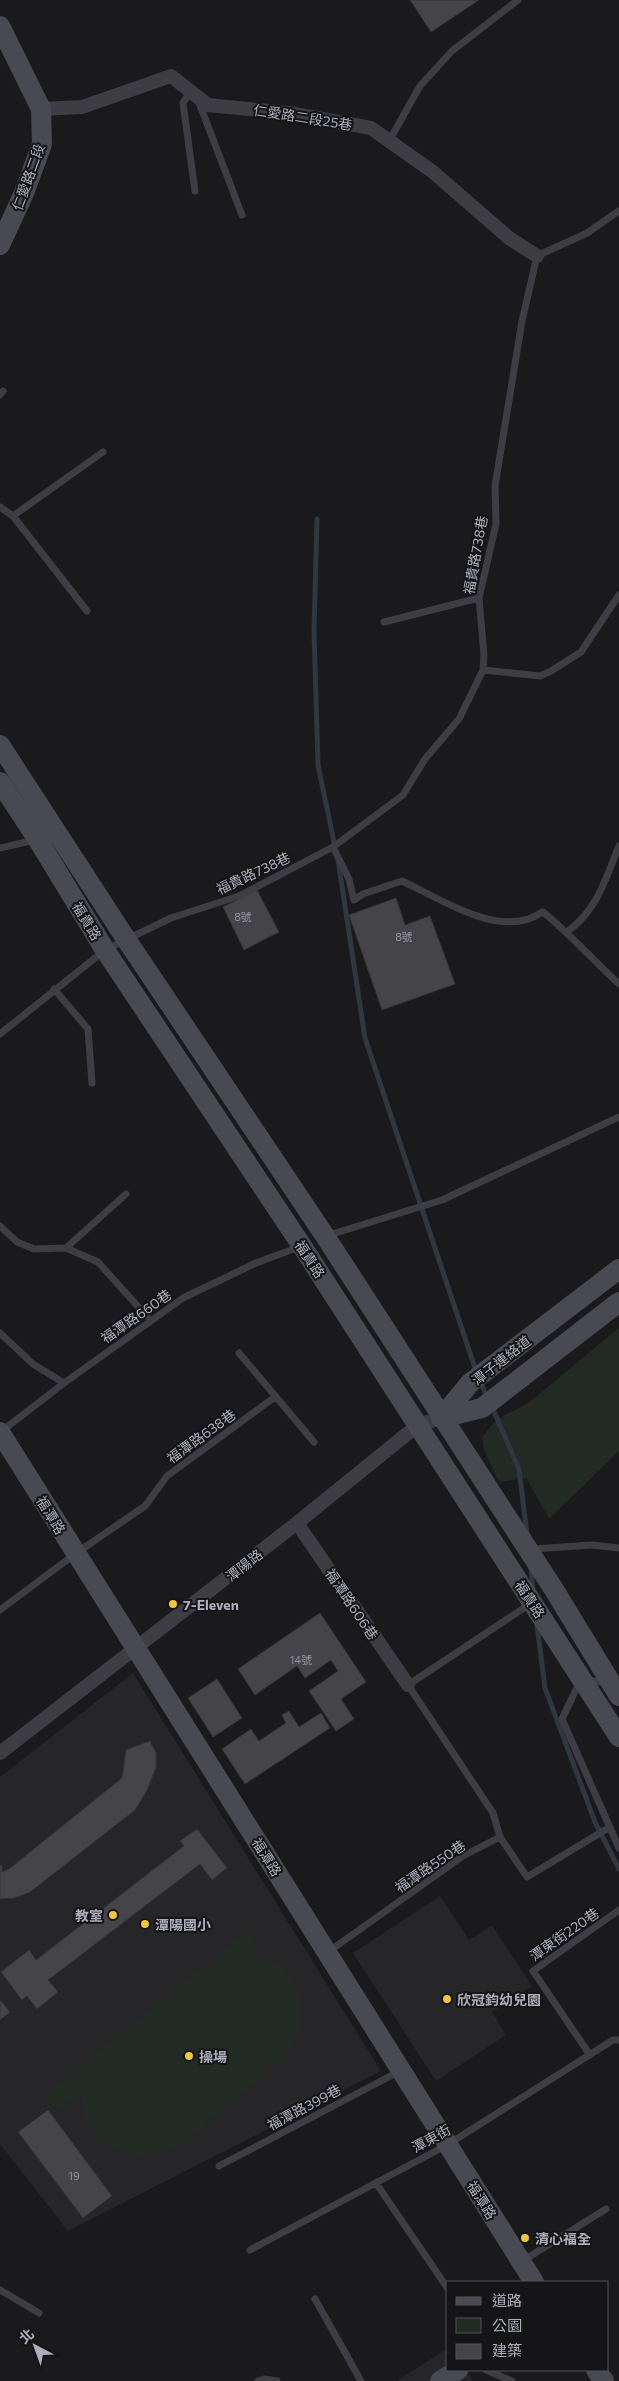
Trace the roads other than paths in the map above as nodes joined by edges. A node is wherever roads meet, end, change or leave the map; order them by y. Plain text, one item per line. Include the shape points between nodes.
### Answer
1 (518, 0) edge
2 (0, 26) edge
3 (193, 95) junction
4 (41, 109) junction
5 (389, 141) junction
6 (195, 192) dead end
7 (619, 211) edge
8 (242, 215) dead end
9 (0, 245) edge
10 (537, 256) junction
11 (103, 452) dead end
12 (0, 507) edge
13 (13, 516) junction
14 (619, 595) edge
15 (479, 598) junction
16 (87, 611) dead end
17 (384, 622) dead end
18 (483, 670) junction
19 (0, 745) edge
20 (0, 782) edge
21 (38, 840) junction
22 (619, 846) edge
23 (333, 847) junction
24 (0, 848) edge
25 (567, 932) junction
26 (126, 939) junction
27 (105, 950) junction
28 (619, 984) edge
29 (54, 989) junction
30 (0, 1034) edge
31 (92, 1083) dead end
32 (619, 1116) edge
33 (126, 1194) dead end
34 (0, 1226) edge
35 (326, 1236) junction
36 (302, 1246) junction
37 (66, 1248) junction
38 (619, 1269) edge
39 (619, 1302) edge
40 (151, 1321) junction
41 (0, 1333) edge
42 (239, 1353) dead end
43 (64, 1383) junction
44 (275, 1397) junction
45 (441, 1418) junction
46 (418, 1425) junction
47 (0, 1432) edge
48 (314, 1442) dead end
49 (297, 1523) junction
50 (619, 1548) edge
51 (526, 1549) junction
52 (75, 1554) junction
53 (532, 1602) junction
54 (0, 1610) edge
55 (136, 1649) junction
56 (581, 1679) junction
57 (408, 1685) junction
58 (616, 1688) edge
59 (619, 1737) edge
60 (0, 1753) edge
61 (610, 1828) junction
62 (500, 1837) junction
63 (619, 1848) edge
64 (619, 1910) edge
65 (328, 1952) junction
66 (617, 2039) edge
67 (590, 2055) junction
68 (402, 2070) junction
69 (447, 2145) junction
70 (219, 2166) dead end
71 (376, 2183) junction
72 (606, 2209) dead end
73 (250, 2250) dead end
74 (521, 2262) junction
75 (533, 2281) edge
76 (446, 2287) edge
77 (0, 2290) edge
78 (315, 2298) dead end
79 (39, 2313) dead end
80 (456, 2371) edge
81 (488, 2371) edge
82 (258, 2381) edge
83 (277, 2381) edge
84 (361, 2381) edge
85 (440, 2381) edge
86 (512, 2381) edge

1 - 5 lane via 452,51 420,86
2 - 4 street, 仁愛路二段
3 - 4 street, 仁愛路二段25巷 via 171,76 82,107
3 - 5 street, 仁愛路二段25巷 via 208,106 289,113 371,128
3 - 6 lane via 183,103
3 - 8 lane
4 - 9 street, 仁愛路二段 via 42,144
5 - 10 street, 仁愛路二段25巷 via 433,172 509,238
7 - 10 lane via 586,233
10 - 15 lane, 福貴路738巷 via 519,338 495,486 496,524
11 - 13 lane
12 - 13 lane
13 - 16 lane
14 - 18 lane via 581,652 551,671 540,676
15 - 17 lane
15 - 18 lane, 福貴路738巷
18 - 23 lane, 福貴路738巷 via 459,720 425,759 403,795
19 - 26 street, 福貴路
20 - 21 street, 福貴路
21 - 24 lane
21 - 27 street, 福貴路
22 - 25 lane via 596,903
23 - 25 lane via 349,879 354,900 362,894 402,881 461,912 509,921 525,920 543,912
23 - 26 lane, 福貴路738巷 via 239,896 171,918
25 - 28 lane via 583,952
26 - 27 lane, 福貴路738巷
26 - 35 street, 福貴路
27 - 29 lane, 福貴路738巷
27 - 36 street, 福貴路
29 - 30 lane, 福貴路738巷
29 - 31 lane via 88,1029
32 - 35 lane via 442,1200
33 - 37 lane
34 - 37 lane via 17,1242 34,1249
35 - 45 street, 福貴路
36 - 40 lane, 福潭路660巷 via 256,1263 184,1298
36 - 46 street, 福貴路
37 - 40 lane via 98,1262
38 - 45 street, 潭子連絡道 via 470,1383
39 - 45 street, 潭子連絡道 via 482,1408
40 - 43 lane, 福潭路660巷
41 - 43 lane via 33,1364
42 - 44 lane
43 - 47 lane, 福潭路660巷
44 - 48 lane
44 - 52 lane, 福潭路638巷 via 167,1476 145,1506
45 - 46 street, 潭陽路
45 - 51 street, 福貴路
46 - 49 street, 潭陽路
46 - 53 street, 福貴路
47 - 52 street, 福潭路
49 - 55 street, 潭陽路
49 - 57 street, 福潭路606巷
50 - 51 lane via 592,1545
51 - 58 street, 福貴路
52 - 54 lane, 福潭路638巷
52 - 55 street, 福潭路
53 - 56 street, 福貴路
53 - 57 lane
55 - 60 street, 潭陽路
55 - 65 street, 福潭路
56 - 58 lane
56 - 59 street, 福貴路
56 - 61 lane via 562,1719
57 - 62 lane via 493,1813
61 - 62 lane via 527,1877
61 - 63 lane
62 - 65 lane, 福潭路550巷 via 463,1856
64 - 67 lane, 潭東街220巷 via 533,1971
65 - 68 street, 福潭路
66 - 67 lane, 潭東街
67 - 69 lane, 潭東街
68 - 69 street, 福潭路
68 - 70 lane, 福潭路399巷
69 - 71 lane, 潭東街
69 - 74 street, 福潭路
71 - 73 lane, 潭東街
71 - 76 lane
72 - 74 lane
74 - 75 street, 福潭路
77 - 79 lane
78 - 84 lane
80 - 85 street
81 - 86 lane
82 - 83 lane

